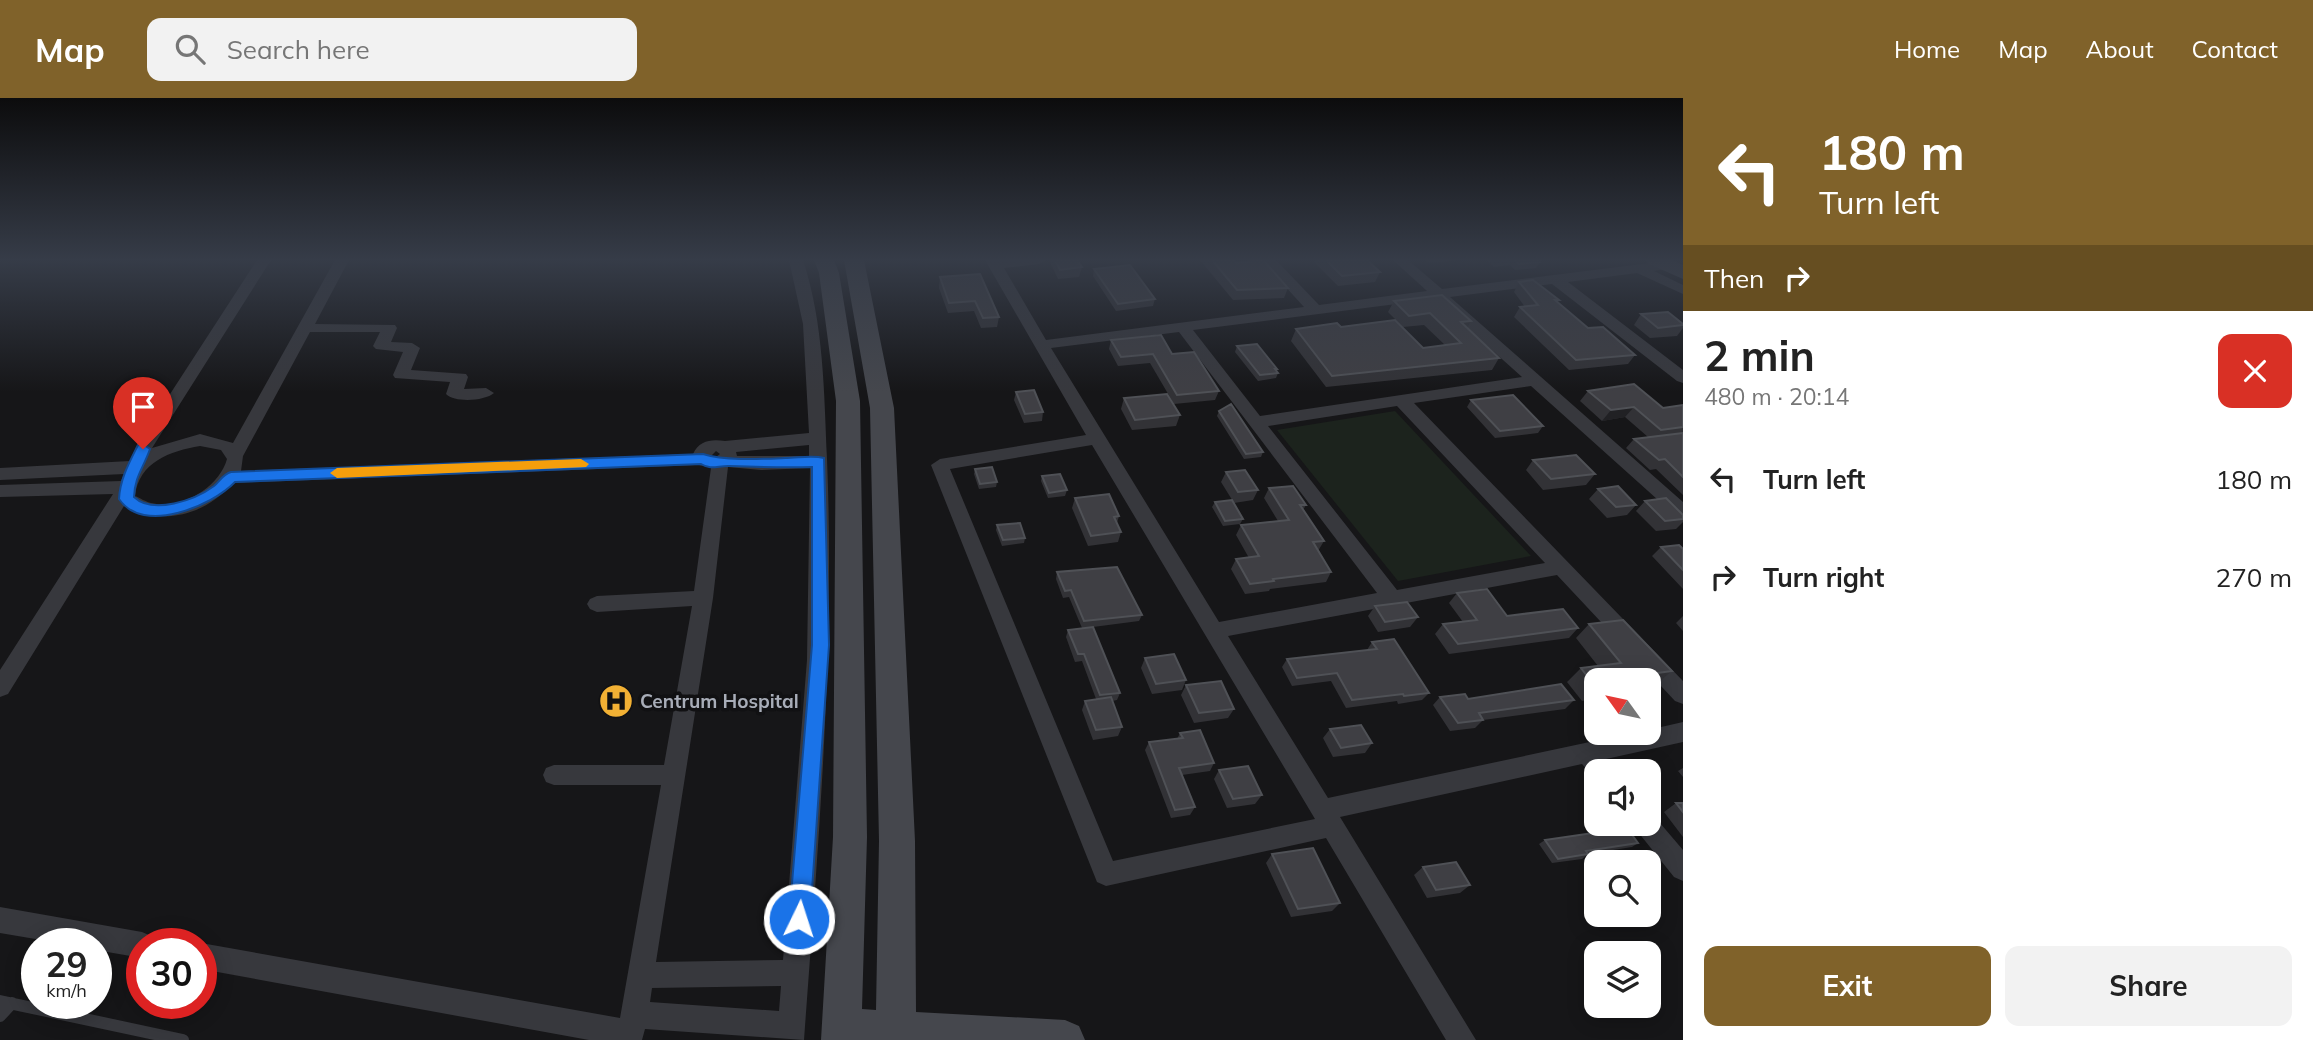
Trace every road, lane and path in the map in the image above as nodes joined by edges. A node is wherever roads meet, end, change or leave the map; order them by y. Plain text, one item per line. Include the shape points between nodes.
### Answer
1 (236, 304) edge
2 (318, 304) edge
3 (808, 304) edge
4 (834, 304) edge
5 (862, 304) edge
6 (1018, 304) edge
7 (1309, 304) edge
8 (1361, 304) edge
9 (1449, 304) edge
10 (1587, 304) edge
11 (1315, 310) junction
12 (1183, 327) junction
13 (305, 328) junction
14 (1042, 345) junction
15 (1683, 379) edge
16 (1535, 380) junction
17 (486, 393) dead end
18 (1401, 400) junction
19 (1256, 422) junction
20 (818, 438) junction
21 (1097, 439) junction
22 (716, 456) junction
23 (819, 461) junction
24 (235, 465) junction
25 (137, 467) junction
26 (0, 474) edge
27 (126, 487) junction
28 (0, 491) edge
29 (1683, 512) edge
30 (1561, 567) junction
31 (703, 598) junction
32 (1392, 598) junction
33 (597, 604) dead end
34 (1213, 631) junction
35 (0, 688) edge
36 (1683, 695) edge
37 (1683, 732) edge
38 (1587, 753) junction
39 (1592, 759) edge
40 (554, 775) dead end
41 (674, 775) junction
42 (1327, 818) junction
43 (1656, 836) edge
44 (1683, 869) edge
45 (0, 920) edge
46 (126, 942) edge
47 (217, 959) edge
48 (795, 973) junction
49 (640, 975) junction
50 (6, 1002) edge
51 (634, 1015) junction
52 (0, 1016) edge
53 (791, 1033) edge
54 (841, 1034) edge
55 (896, 1036) edge
56 (183, 1040) edge
57 (1065, 1040) edge
58 (1462, 1040) edge

1 - 25 street via 143,449
2 - 13 street
3 - 20 street
4 - 54 street via 848,401 850,837
5 - 55 street via 882,408 897,841
6 - 14 street
7 - 11 street
8 - 11 street
9 - 16 street
10 - 15 street
11 - 12 street
12 - 14 street
12 - 19 street
13 - 17 street via 390,328 381,346 412,348 401,375 460,377 454,394
13 - 24 street
14 - 21 street
16 - 18 street
16 - 29 street
18 - 19 street
18 - 30 street
19 - 32 street
20 - 22 street
20 - 23 street
21 - 34 street
21 - 42 street via 940,465 1106,874
22 - 23 street via 761,464
22 - 24 street
22 - 31 street
23 - 48 street via 820,645
24 - 25 street via 229,446 200,440 166,448
24 - 27 street via 220,489 164,511 134,506 126,499
25 - 26 street
25 - 27 street
27 - 28 street
27 - 35 street
30 - 32 street
30 - 36 street
31 - 33 street
31 - 41 street
32 - 34 street
34 - 42 street
37 - 38 street
38 - 39 street
38 - 42 street
40 - 41 street
41 - 49 street
42 - 58 street
43 - 44 street
45 - 46 street
47 - 51 street via 631,1034
48 - 49 street
48 - 53 street
49 - 51 street
50 - 52 lane
50 - 56 lane
51 - 53 street
54 - 55 street
55 - 57 street

